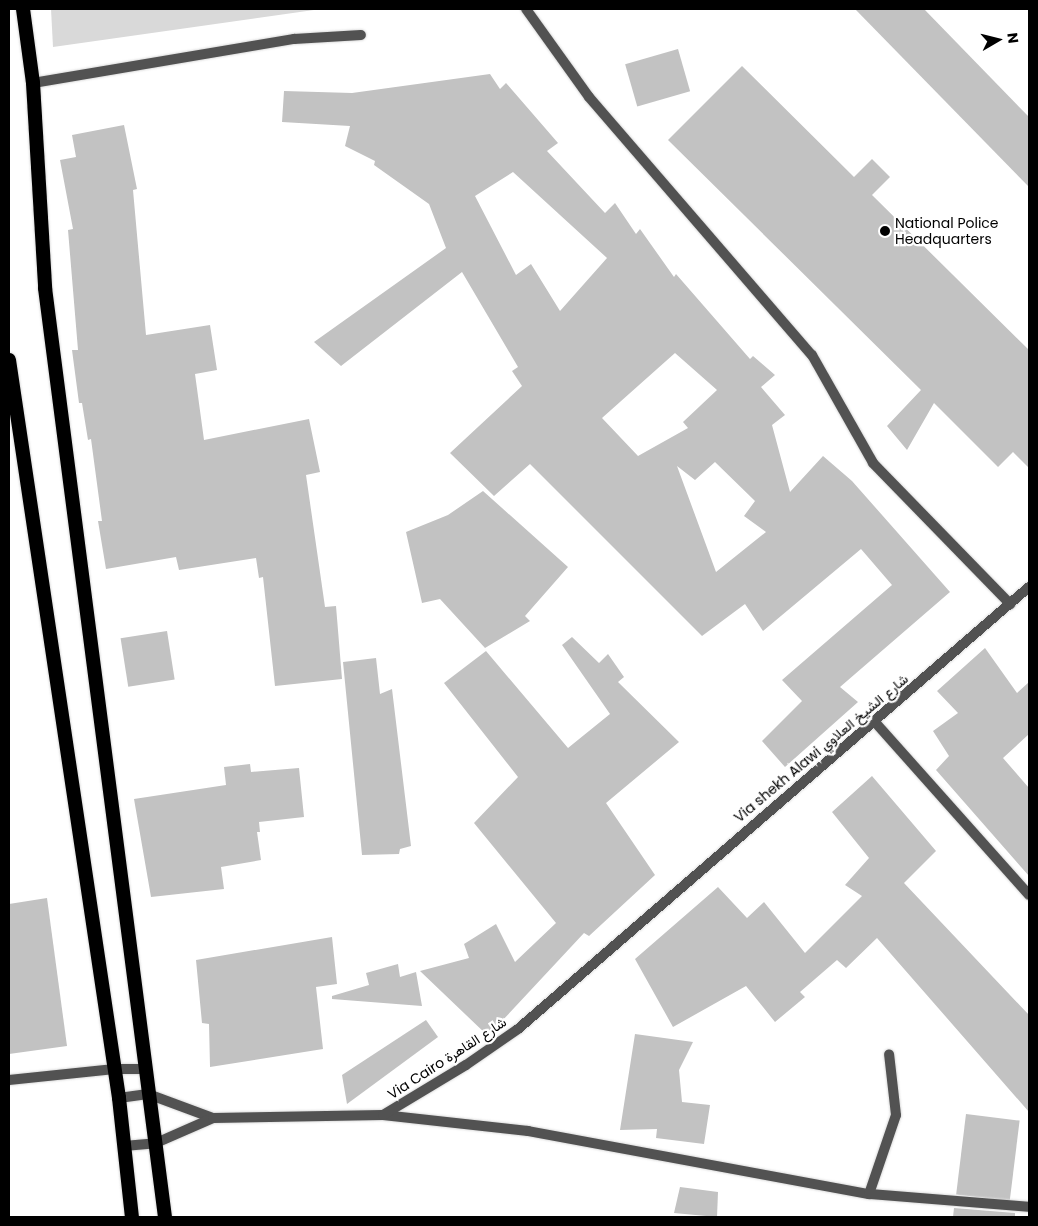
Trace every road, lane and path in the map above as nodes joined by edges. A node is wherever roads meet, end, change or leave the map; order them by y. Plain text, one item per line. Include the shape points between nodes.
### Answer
1 (23, 9) edge
2 (526, 9) edge
3 (361, 35) dead end
4 (33, 83) junction
5 (9, 360) edge
6 (1029, 587) edge
7 (1010, 604) junction
8 (874, 721) junction
9 (1029, 895) edge
10 (630, 930) joint
11 (889, 1054) dead end
12 (114, 1068) junction
13 (146, 1069) junction
14 (9, 1080) edge
15 (148, 1094) junction
16 (119, 1098) junction
17 (383, 1115) junction
18 (213, 1118) junction
19 (156, 1143) junction
20 (124, 1146) junction
21 (869, 1194) junction
22 (1029, 1207) edge
23 (132, 1217) edge
24 (165, 1217) edge

1 - 4 highway
2 - 7 street via 589,97 812,355 873,463
3 - 4 street via 294,39
4 - 13 highway via 44,288
5 - 12 highway
6 - 7 street, Via shekh Alawi شارع الشيخ العلاوي
7 - 8 street, Via shekh Alawi شارع الشيخ العلاوي
8 - 9 street
8 - 10 street, Via shekh Alawi شارع الشيخ العلاوي
10 - 17 street, Via Cairo شارع القاهرة via 518,1029
11 - 21 street via 896,1116
12 - 13 street
12 - 14 street
12 - 16 highway
13 - 15 highway
15 - 16 street, Via Cairo شارع القاهرة
15 - 18 street, Via Cairo شارع القاهرة
15 - 19 highway
16 - 20 highway
17 - 18 street, Via Cairo شارع القاهرة
17 - 21 street via 528,1131
18 - 19 street, Via Cairo شارع القاهرة
19 - 20 street, Via Cairo شارع القاهرة
19 - 24 highway
20 - 23 highway
21 - 22 street

